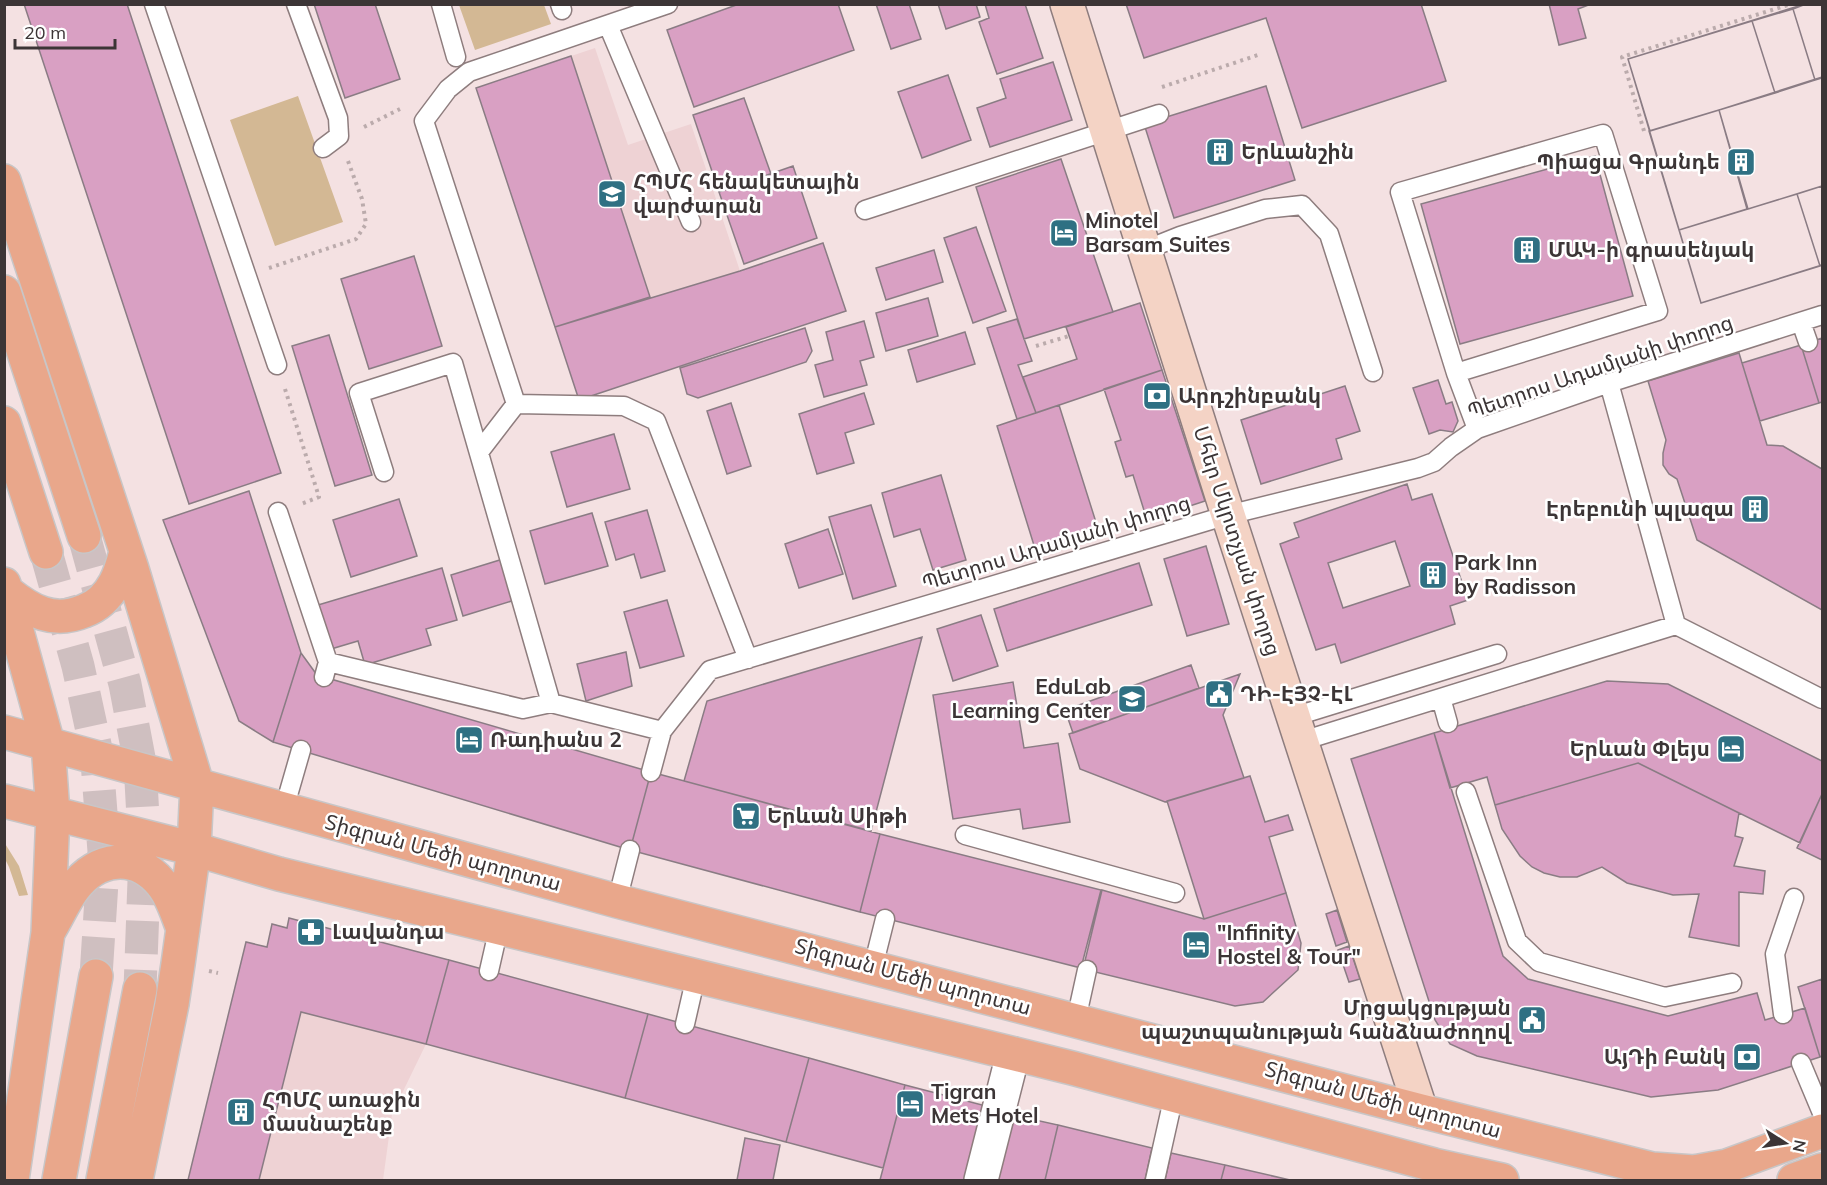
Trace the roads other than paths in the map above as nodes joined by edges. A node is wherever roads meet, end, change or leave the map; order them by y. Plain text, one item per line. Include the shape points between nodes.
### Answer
1 (154, 4) edge
2 (296, 4) edge
3 (441, 4) edge
4 (668, 4) edge
5 (1067, 4) edge
6 (608, 25) junction
7 (456, 57) dead end
8 (1159, 114) dead end
9 (1107, 132) junction
10 (323, 148) dead end
11 (4, 181) edge
12 (865, 210) dead end
13 (691, 222) dead end
14 (1145, 250) junction
15 (4, 292) edge
16 (1822, 315) edge
17 (1801, 322) junction
18 (1808, 342) dead end
19 (277, 365) road end
20 (1373, 372) dead end
21 (1456, 373) junction
22 (1609, 383) junction
23 (516, 404) junction
24 (4, 423) edge
25 (1478, 429) junction
26 (479, 452) junction
27 (384, 472) dead end
28 (278, 512) road end
29 (1228, 515) junction
30 (84, 536) tunnel mouth
31 (46, 552) tunnel mouth
32 (126, 552) junction
33 (6, 588) edge
34 (1676, 625) junction
35 (1497, 654) dead end
36 (748, 659) junction
37 (1441, 698) junction
38 (1822, 699) edge
39 (550, 704) junction
40 (1448, 723) dead end
41 (1298, 729) junction
42 (662, 731) junction
43 (4, 732) edge
44 (48, 744) junction
45 (301, 750) dead end
46 (651, 772) dead end
47 (197, 784) junction
48 (1466, 792) dead end
49 (4, 801) edge
50 (284, 809) junction
51 (52, 813) junction
52 (965, 835) dead end
53 (194, 849) junction
54 (630, 850) dead end
55 (1175, 893) dead end
56 (1794, 898) dead end
57 (617, 901) junction
58 (885, 919) dead end
59 (499, 927) junction
60 (183, 929) junction
61 (48, 933) junction
62 (873, 967) junction
63 (1087, 970) dead end
64 (489, 971) dead end
65 (96, 976) tunnel mouth
66 (696, 976) junction
67 (1732, 982) dead end
68 (140, 988) tunnel mouth
69 (1784, 1014) dead end
70 (1076, 1020) junction
71 (685, 1024) dead end
72 (1012, 1054) junction
73 (1801, 1063) dead end
74 (1174, 1095) junction
75 (1421, 1111) junction
76 (1822, 1113) edge
77 (1822, 1131) edge
78 (1822, 1170) edge
79 (1437, 1173) edge
80 (1654, 1175) edge
81 (12, 1180) edge
82 (59, 1180) edge
83 (103, 1180) edge
84 (136, 1180) edge
85 (981, 1180) edge
86 (1155, 1180) edge
87 (1502, 1180) edge
88 (1794, 1180) edge

1 - 19 lane
2 - 10 lane via 338,118 339,136
3 - 7 lane
4 - 6 lane
5 - 9 street, Մհեր Մկրտչյան փողոց
6 - 13 lane
6 - 23 lane via 469,72 448,89 424,121
8 - 9 lane
9 - 12 lane
9 - 14 street, Մհեր Մկրտչյան փողոց
11 - 32 main road
14 - 20 lane via 1265,208 1302,205 1329,234
14 - 29 street, Մհեր Մկրտչյան փողոց
15 - 30 main road
16 - 17 lane, Պետրոս Ադամյանի փողոց
17 - 18 lane
17 - 22 lane, Պետրոս Ադամյանի փողոց
21 - 21 lane via 1400,192 1603,134 1658,311
21 - 25 lane
22 - 25 lane, Պետրոս Ադամյանի փողոց
22 - 34 lane
23 - 26 lane
23 - 36 lane via 624,406 656,421
24 - 31 main road
25 - 29 lane, Պետրոս Ադամյանի փողոց via 1434,462 1418,468
26 - 27 lane via 453,363 359,393
26 - 39 lane
28 - 39 lane via 326,670 523,709
29 - 36 lane, Պետրոս Ադամյանի փողոց
29 - 41 street, Մհեր Մկրտչյան փողոց
32 - 33 main road via 104,598 71,616 59,618 28,607
32 - 47 main road
33 - 44 main road
34 - 37 lane
34 - 38 lane
35 - 41 lane
36 - 42 lane, Պետրոս Ադամյանի փողոց via 710,670
37 - 40 lane
37 - 41 lane
39 - 42 lane
41 - 75 street, Մհեր Մկրտչյան փողոց
42 - 46 lane
43 - 44 main road, Տիգրան Մեծի պողոտա
44 - 47 main road, Տիգրան Մեծի պողոտա
44 - 51 main road
45 - 50 lane
47 - 50 main road, Տիգրան Մեծի պողոտա
47 - 53 main road
48 - 67 lane via 1517,941 1539,962 1665,997
49 - 51 main road
50 - 57 main road, Տիգրան Մեծի պողոտա
51 - 53 main road
51 - 61 main road
52 - 55 lane via 1110,884
53 - 59 main road via 279,874
53 - 60 main road
54 - 57 lane
56 - 69 lane via 1775,954
57 - 62 main road, Տիգրան Մեծի պողոտա
58 - 62 lane
59 - 64 lane
59 - 66 main road
60 - 61 main road via 162,884 148,870 136,863 114,861 97,868 74,888
60 - 84 main road
61 - 81 main road
62 - 70 main road, Տիգրան Մեծի պողոտա
63 - 70 lane
65 - 82 main road
66 - 71 lane
66 - 72 main road
68 - 83 main road
70 - 75 main road, Տիգրան Մեծի պողոտա
72 - 74 main road
72 - 85 street
73 - 76 lane
74 - 79 main road
74 - 86 lane
75 - 80 main road, Տիգրան Մեծի պողոտա
77 - 80 main road, Տիգրան Մեծի պողոտա via 1727,1166
78 - 88 main road
79 - 87 main road

